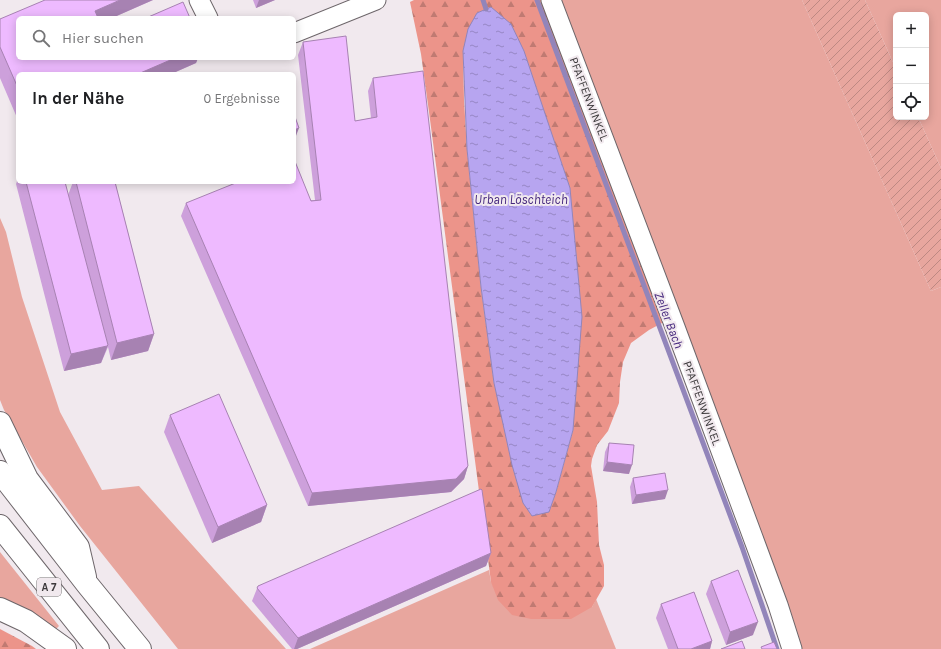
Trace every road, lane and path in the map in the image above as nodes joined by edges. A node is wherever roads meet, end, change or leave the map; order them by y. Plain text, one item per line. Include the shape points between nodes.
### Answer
1 (199, 0) edge
2 (376, 0) edge
3 (551, 0) edge
4 (207, 16) edge
5 (296, 32) edge
6 (0, 423) edge
7 (0, 472) edge
8 (0, 526) edge
9 (87, 584) junction
10 (0, 609) edge
11 (65, 649) edge
12 (98, 649) edge
13 (140, 649) edge
14 (792, 649) edge

1 - 4 street
2 - 5 street
3 - 14 street, PFAFFENWINKEL via 675,327
6 - 9 highway via 27,479 78,547
7 - 9 highway, A 7
8 - 12 highway, A 7
9 - 13 highway, A 7
10 - 11 highway via 26,621

